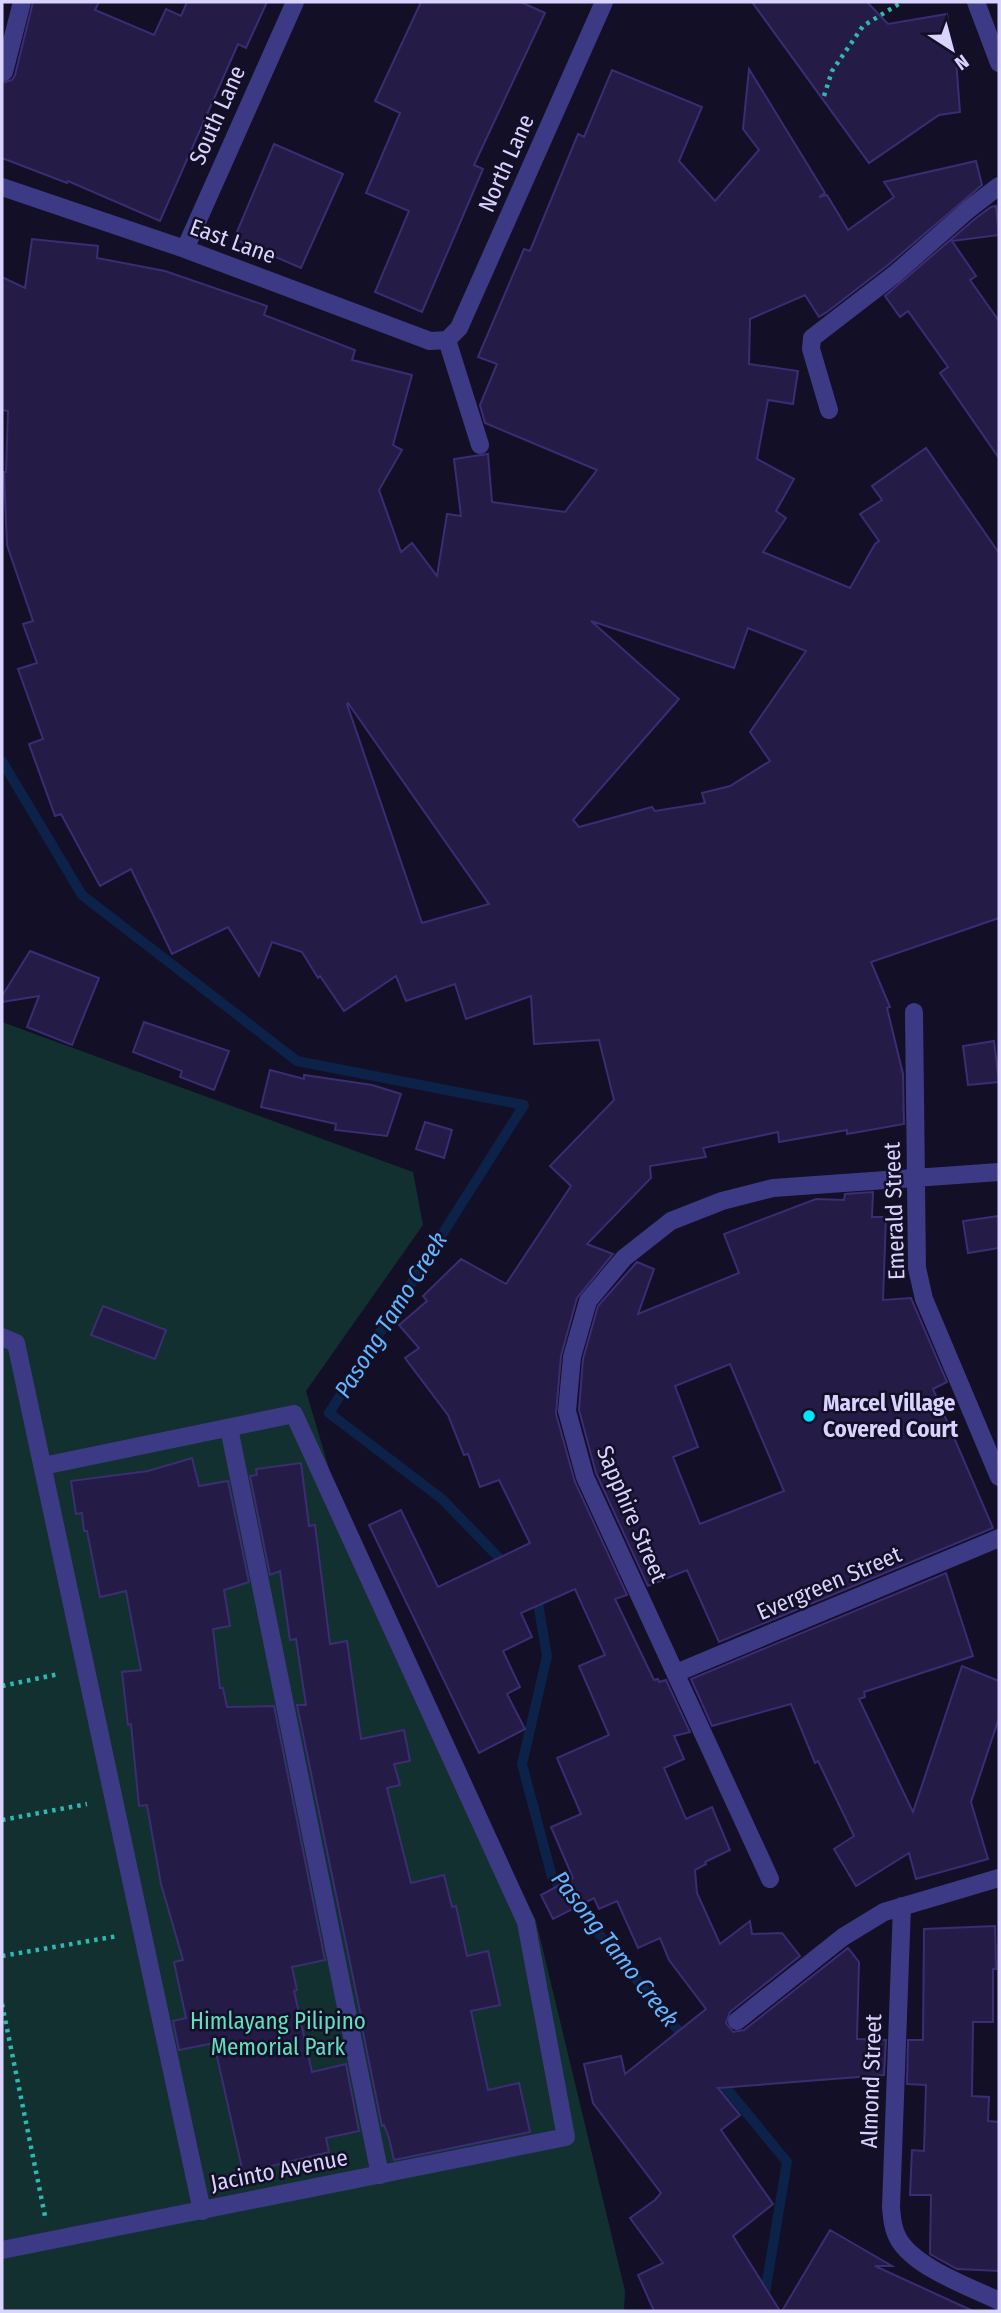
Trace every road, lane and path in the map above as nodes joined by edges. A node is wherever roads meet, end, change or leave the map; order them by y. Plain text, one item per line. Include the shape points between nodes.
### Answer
1 (22, 2) edge
2 (295, 2) edge
3 (604, 2) edge
4 (902, 2) edge
5 (976, 2) edge
6 (999, 62) edge
7 (4, 72) dead end
8 (824, 96) dead end
9 (999, 186) edge
10 (2, 187) edge
11 (184, 249) junction
12 (447, 340) junction
13 (829, 410) dead end
14 (480, 445) dead end
15 (914, 1012) dead end
16 (999, 1172) edge
17 (916, 1176) junction
18 (2, 1337) edge
19 (229, 1428) junction
20 (43, 1466) junction
21 (999, 1477) edge
22 (999, 1538) edge
23 (85, 1669) junction
24 (676, 1672) junction
25 (2, 1686) edge
26 (113, 1798) junction
27 (2, 1820) edge
28 (999, 1878) edge
29 (770, 1879) dead end
30 (902, 1906) junction
31 (142, 1932) junction
32 (2, 1956) edge
33 (2, 2004) edge
34 (737, 2021) dead end
35 (380, 2175) junction
36 (202, 2211) junction
37 (50, 2241) junction
38 (2, 2250) edge
39 (999, 2301) edge

1 - 7 street
2 - 11 street, South Lane
3 - 12 street, North Lane via 459,328
4 - 8 path via 863,26 832,71
5 - 6 street
9 - 13 street via 812,338 811,349
10 - 11 street, East Lane
11 - 12 street, East Lane via 430,341
12 - 14 street
15 - 17 street, Emerald Street
16 - 17 street, Sapphire Street
17 - 21 street, Emerald Street via 917,1269 924,1299
17 - 24 street, Sapphire Street via 773,1188 722,1201 671,1221 624,1258 588,1301 572,1357 567,1411 585,1478
18 - 20 street via 16,1343
19 - 20 street
19 - 35 street
19 - 35 street, Jacinto Avenue via 293,1414 526,1923 566,2137
20 - 23 street
22 - 24 street, Evergreen Street
23 - 25 path
23 - 26 street
24 - 29 street, Sapphire Street
26 - 27 path
26 - 31 street
28 - 30 street
30 - 34 street via 843,1937
30 - 39 street, Almond Street via 893,2225 900,2241 932,2268
31 - 32 path
31 - 36 street
33 - 37 path
35 - 36 street, Jacinto Avenue
36 - 37 street, Jacinto Avenue
37 - 38 street, Jacinto Avenue

